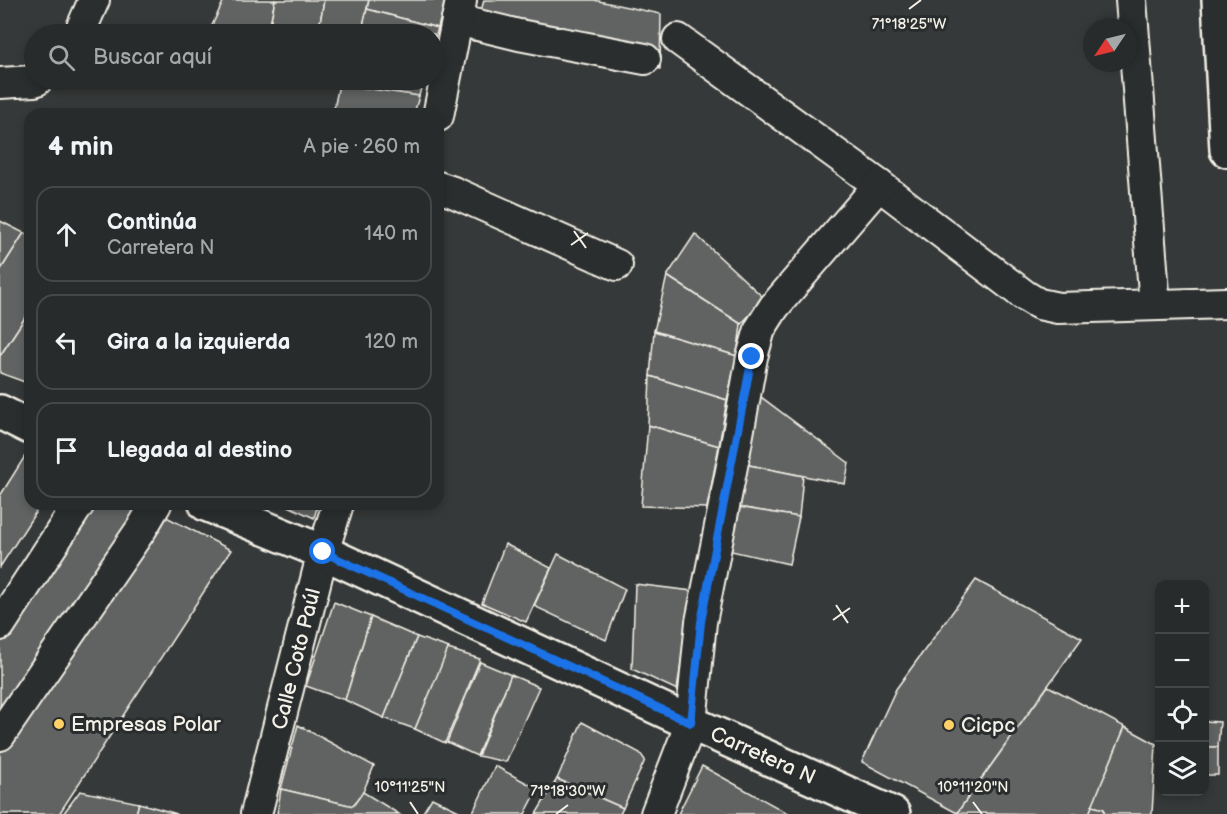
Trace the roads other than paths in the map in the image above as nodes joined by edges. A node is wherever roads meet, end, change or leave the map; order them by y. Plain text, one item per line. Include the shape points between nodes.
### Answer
1 (94, 0) edge
2 (1131, 0) edge
3 (1219, 0) edge
4 (459, 10) edge
5 (83, 24) edge
6 (678, 39) dead end
7 (645, 59) dead end
8 (24, 82) edge
9 (0, 83) edge
10 (444, 86) edge
11 (443, 90) edge
12 (440, 108) edge
13 (1227, 150) edge
14 (879, 185) junction
15 (444, 189) edge
16 (617, 265) dead end
17 (1227, 303) edge
18 (1155, 305) junction
19 (0, 412) edge
20 (24, 424) edge
21 (75, 510) edge
22 (152, 510) edge
23 (221, 510) edge
24 (336, 510) edge
25 (323, 552) junction
26 (0, 626) edge
27 (691, 723) junction
28 (0, 735) edge
29 (256, 814) edge
30 (656, 814) edge
31 (893, 814) edge

1 - 5 street
2 - 18 street
3 - 13 main road
4 - 7 street via 519,35
4 - 10 street
6 - 14 street
8 - 9 street
11 - 12 street
14 - 18 street via 1039,304 1058,308
14 - 27 street via 774,307 760,329 701,622
15 - 16 street
17 - 18 street
19 - 20 main road
21 - 26 street
22 - 28 street
23 - 25 main road, Carretera N
24 - 25 street, Calle Coto Paúl
25 - 27 main road, Carretera N
25 - 29 street, Calle Coto Paúl
27 - 30 street
27 - 31 main road, Carretera N

